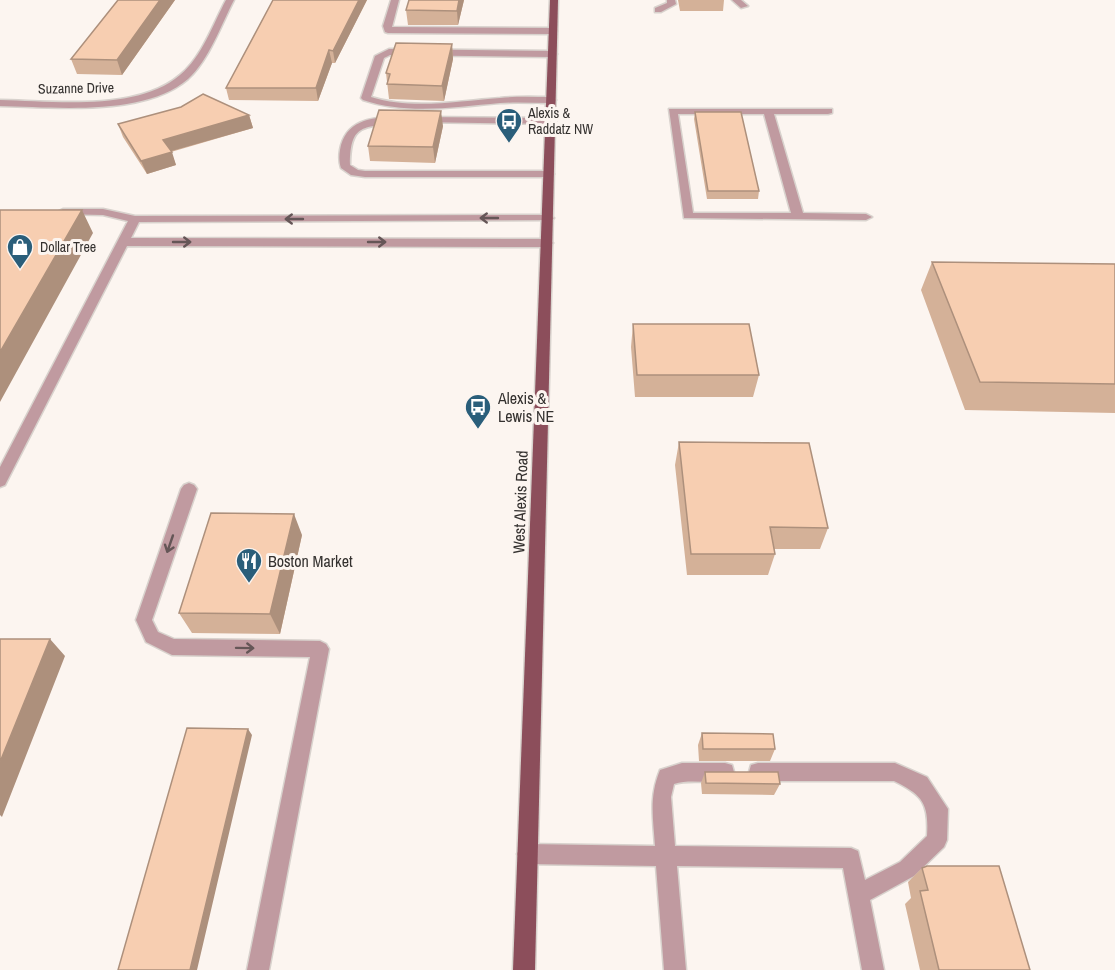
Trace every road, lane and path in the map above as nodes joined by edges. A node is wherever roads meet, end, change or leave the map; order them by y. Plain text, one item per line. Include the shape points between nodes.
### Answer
1 (230, 0) edge
2 (395, 0) edge
3 (554, 0) edge
4 (671, 0) edge
5 (658, 10) dead end
6 (553, 31) junction
7 (552, 54) junction
8 (551, 99) junction
9 (0, 103) edge
10 (412, 105) junction
11 (768, 111) junction
12 (828, 111) dead end
13 (408, 120) junction
14 (550, 121) junction
15 (549, 174) junction
16 (46, 212) edge
17 (798, 217) junction
18 (866, 217) dead end
19 (548, 218) junction
20 (135, 219) junction
21 (123, 242) junction
22 (547, 243) junction
23 (0, 481) edge
24 (189, 489) dead end
25 (527, 854) junction
26 (666, 855) junction
27 (858, 895) junction
28 (258, 970) edge
29 (524, 970) edge
30 (675, 970) edge
31 (873, 970) edge

1 - 9 street, Suzanne Drive via 184,78 152,94 88,103
2 - 6 street via 388,30
3 - 6 main road, West Alexis Road
4 - 5 street via 672,4
6 - 7 main road, West Alexis Road
7 - 8 main road, West Alexis Road
7 - 10 street via 401,51 380,56 366,98
8 - 10 street
8 - 14 main road, West Alexis Road
10 - 13 street
11 - 12 street
11 - 17 street
11 - 17 street via 673,111 688,216
13 - 14 street
13 - 15 street via 364,122 357,126 351,131 345,166 365,174
14 - 15 main road, West Alexis Road
15 - 19 main road, West Alexis Road
16 - 20 street via 103,213
17 - 18 street
19 -> 20 street
19 - 22 main road, West Alexis Road
20 - 21 street
21 -> 22 street
21 - 23 street
22 - 25 main road, West Alexis Road
24 -> 28 street via 144,620 152,637 172,647 320,649
25 - 26 street
25 - 29 main road, West Alexis Road
26 - 27 street via 851,858
26 - 27 street via 661,797 667,777 682,772 895,772 920,784 938,809 937,840 907,869
26 - 30 street
27 - 31 street

